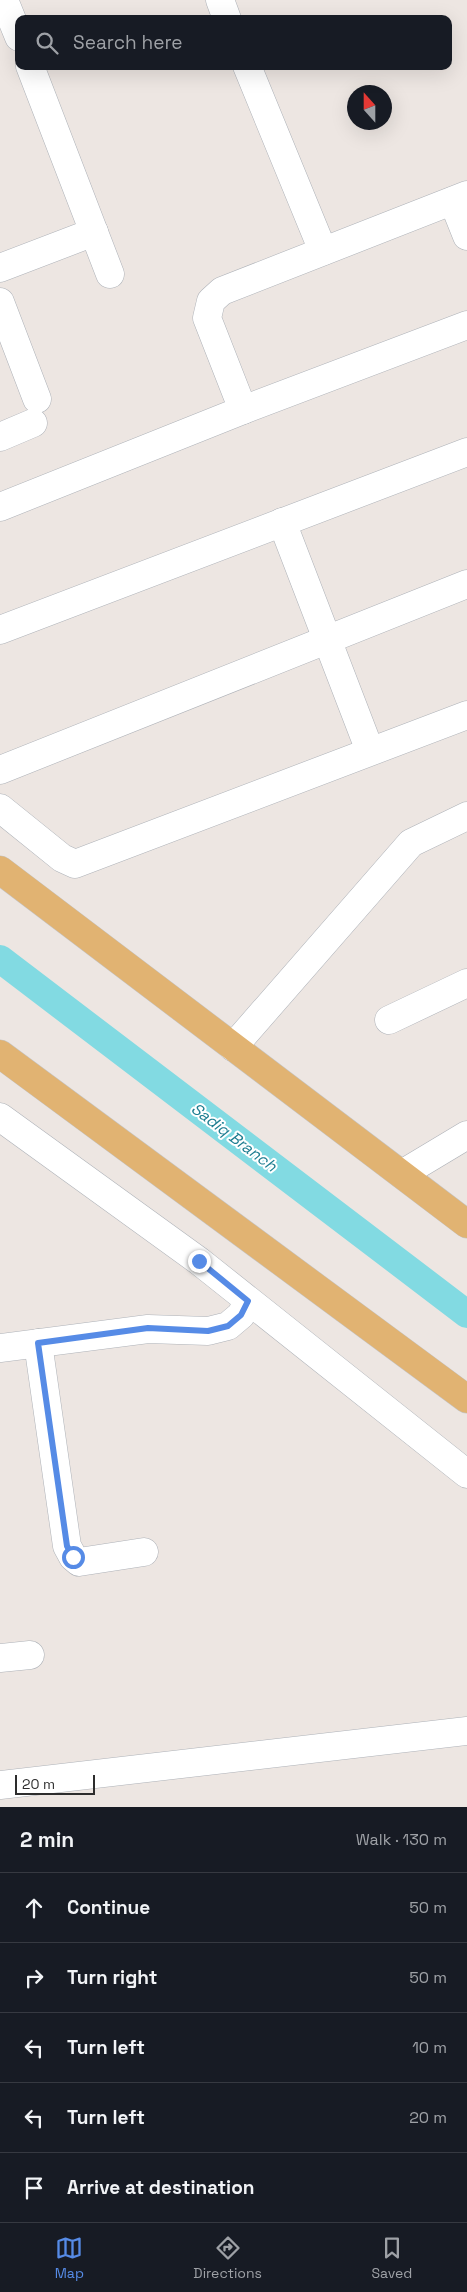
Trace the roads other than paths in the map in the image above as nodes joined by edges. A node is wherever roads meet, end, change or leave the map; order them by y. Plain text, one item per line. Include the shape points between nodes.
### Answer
1 (4, 0) edge
2 (220, 0) edge
3 (226, 15) edge
4 (15, 27) edge
5 (32, 70) edge
6 (249, 70) edge
7 (460, 198) edge
8 (94, 232) junction
9 (467, 236) edge
10 (324, 251) junction
11 (0, 268) edge
12 (110, 274) dead end
13 (0, 302) edge
14 (467, 325) edge
15 (242, 410) junction
16 (0, 436) edge
17 (467, 452) edge
18 (0, 508) edge
19 (282, 522) junction
20 (467, 584) edge
21 (0, 630) edge
22 (326, 640) junction
23 (467, 716) edge
24 (370, 751) junction
25 (0, 770) edge
26 (0, 808) edge
27 (467, 816) edge
28 (0, 870) edge
29 (467, 983) edge
30 (389, 1020) dead end
31 (233, 1047) junction
32 (0, 1054) edge
33 (0, 1117) edge
34 (467, 1135) edge
35 (402, 1174) junction
36 (467, 1224) edge
37 (248, 1301) junction
38 (38, 1343) junction
39 (0, 1348) edge
40 (467, 1399) edge
41 (467, 1474) edge
42 (144, 1552) dead end
43 (30, 1655) dead end
44 (0, 1658) edge
45 (467, 1731) edge
46 (0, 1785) edge

1 - 4 street
2 - 3 street
5 - 8 street
6 - 10 street
7 - 9 street
7 - 10 street
8 - 11 street
8 - 12 street
10 - 15 street via 222,290 211,301 207,318
13 - 16 street via 35,411
14 - 15 street
15 - 18 street
17 - 19 street
19 - 21 street
19 - 22 street
20 - 22 street
22 - 24 street
22 - 25 street
23 - 24 street
24 - 26 street via 75,864 62,858
27 - 31 street via 411,843
28 - 31 main road
29 - 30 street
31 - 35 main road
32 - 40 main road
33 - 37 street via 199,1261
34 - 35 street
35 - 36 main road
37 - 38 street via 241,1315 228,1326 208,1331 148,1328
37 - 41 street
38 - 39 street
38 - 42 street via 67,1546 80,1562
43 - 44 street
45 - 46 street

